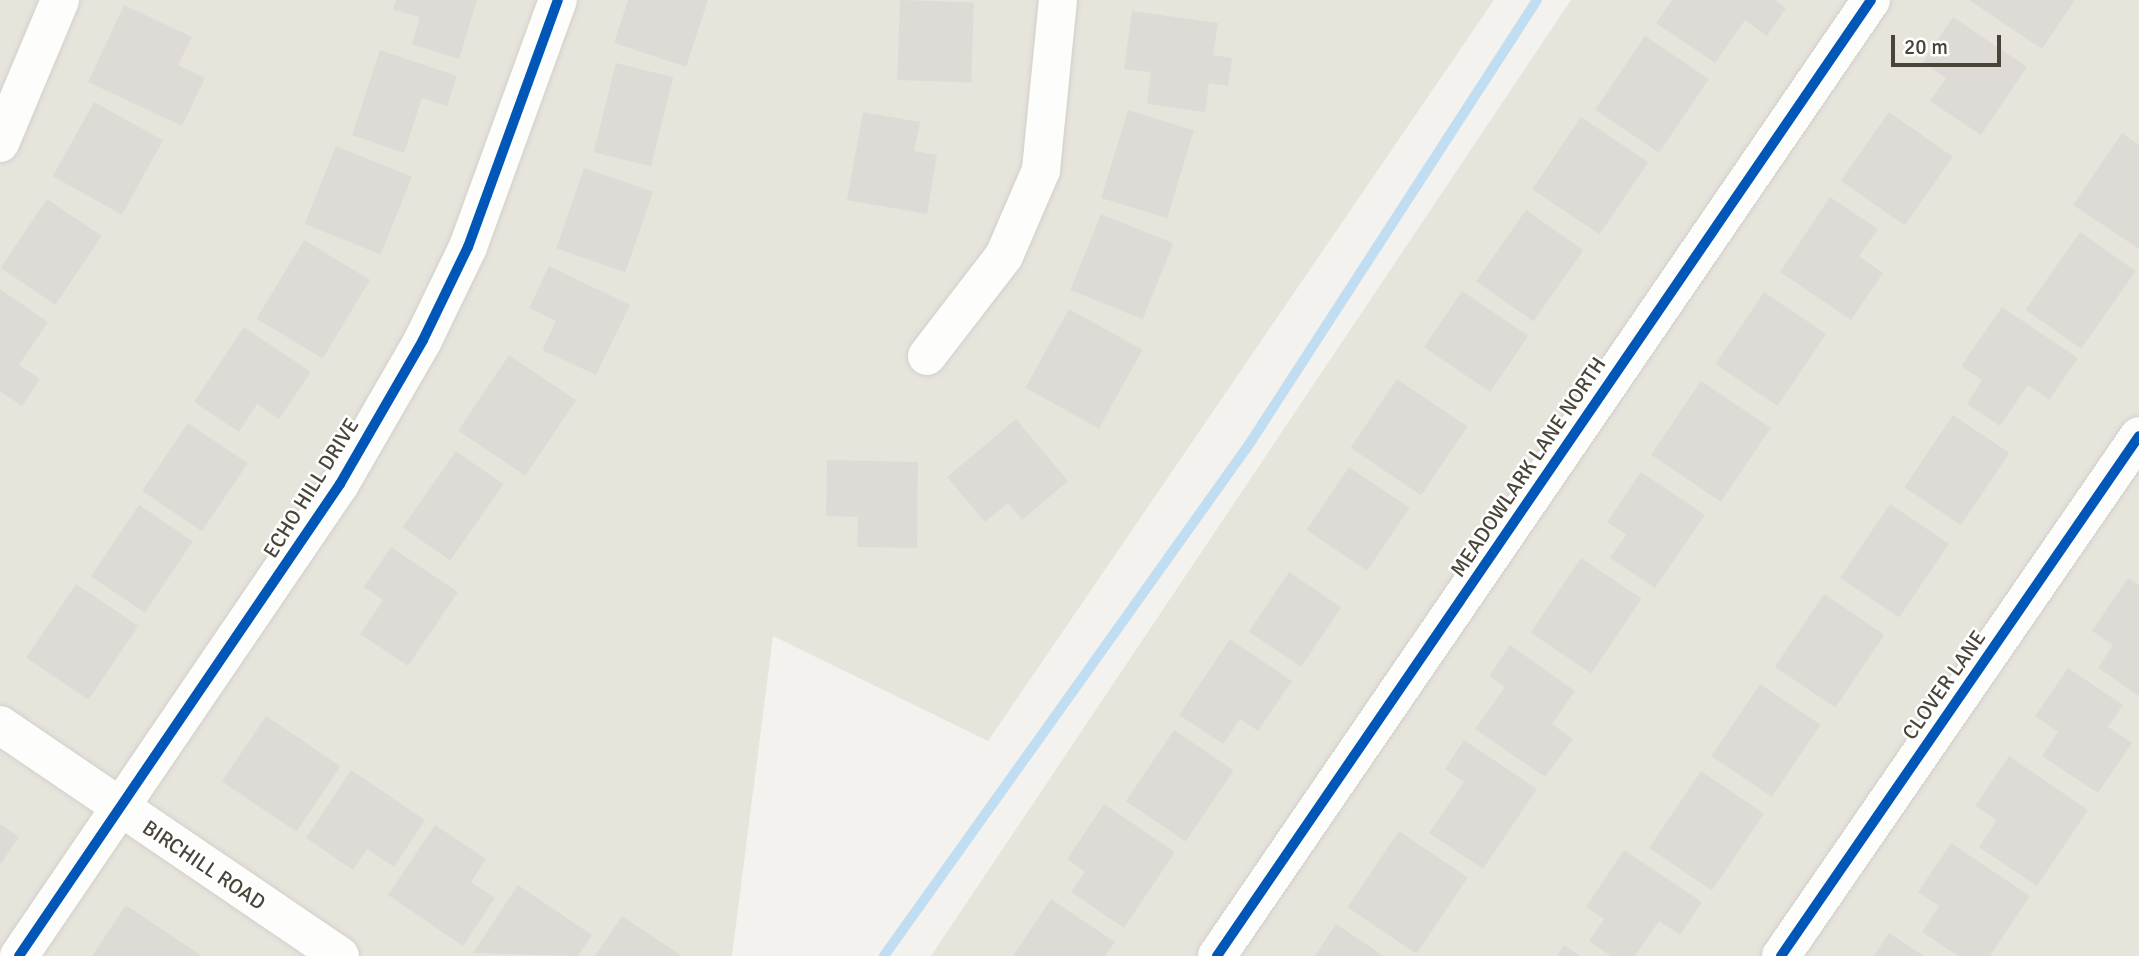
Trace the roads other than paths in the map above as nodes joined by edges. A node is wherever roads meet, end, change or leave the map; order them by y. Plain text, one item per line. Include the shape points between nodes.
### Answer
1 (60, 0) edge
2 (558, 0) edge
3 (1058, 0) edge
4 (1871, 0) edge
5 (0, 143) edge
6 (927, 356) dead end
7 (2139, 436) edge
8 (0, 726) edge
9 (121, 808) junction
10 (19, 956) edge
11 (340, 956) edge
12 (1217, 956) edge
13 (1781, 956) edge

1 - 5 street
2 - 9 street, ECHO HILL DRIVE via 468,247 422,340 340,484
3 - 6 street via 1041,170 1004,256
4 - 12 street, MEADOWLARK LANE NORTH
7 - 13 street, CLOVER LANE
8 - 9 street, BIRCHILL ROAD
9 - 10 street, ECHO HILL DRIVE
9 - 11 street, BIRCHILL ROAD

